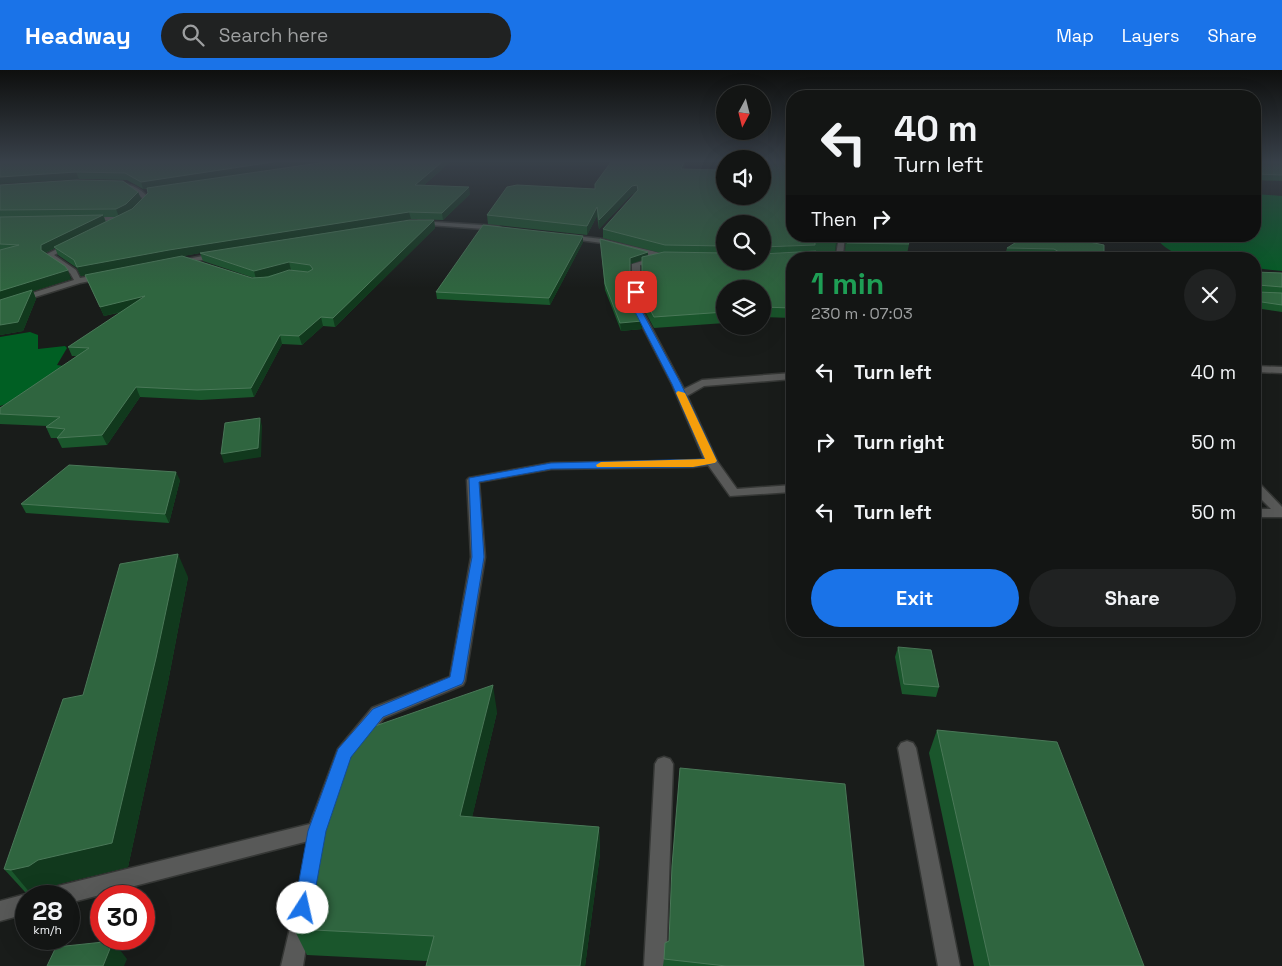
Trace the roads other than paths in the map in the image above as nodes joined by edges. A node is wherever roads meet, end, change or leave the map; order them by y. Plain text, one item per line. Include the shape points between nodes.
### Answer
1 (140, 204) edge
2 (126, 218) junction
3 (83, 220) edge
4 (411, 223) edge
5 (106, 227) edge
6 (508, 230) edge
7 (602, 233) edge
8 (556, 236) edge
9 (78, 240) edge
10 (596, 240) junction
11 (224, 254) edge
12 (665, 258) junction
13 (682, 258) edge
14 (186, 260) junction
15 (163, 264) edge
16 (204, 267) edge
17 (116, 274) edge
18 (78, 281) junction
19 (0, 306) edge
20 (1261, 369) edge
21 (1282, 370) edge
22 (786, 376) edge
23 (682, 395) junction
24 (712, 461) junction
25 (786, 489) edge
26 (1261, 492) edge
27 (1261, 513) edge
28 (1281, 513) edge
29 (907, 748) dead end
30 (664, 764) dead end
31 (80, 891) edge
32 (305, 898) edge
33 (15, 907) edge
34 (0, 911) edge
35 (292, 966) edge
36 (655, 966) edge
37 (949, 966) edge

1 - 2 street
2 - 3 street
2 - 5 street
4 - 6 street
7 - 10 street
8 - 10 street
9 - 18 street via 48,255 73,272
10 - 12 street
11 - 14 street
12 - 13 street
12 - 23 street via 636,264 636,306
14 - 15 street
14 - 16 street
17 - 18 street
18 - 19 street
20 - 21 street
22 - 23 street via 702,383
23 - 24 street
24 - 25 street via 734,493
24 - 31 street via 551,466 473,480 478,557 457,680 378,713 344,754 315,841
26 - 28 street
27 - 28 street
29 - 37 street
30 - 36 street
32 - 35 street
33 - 34 street

